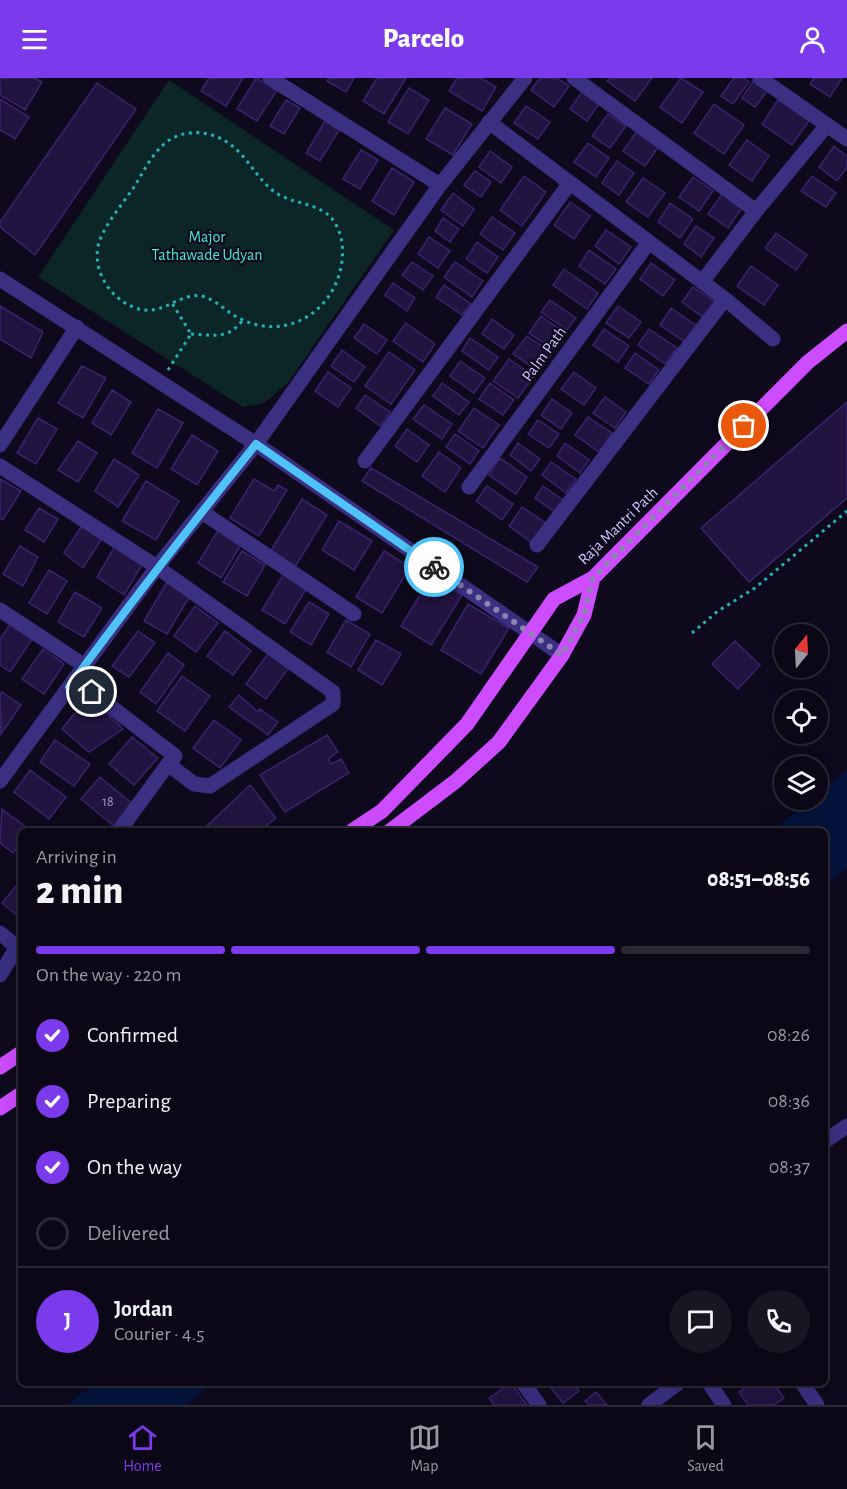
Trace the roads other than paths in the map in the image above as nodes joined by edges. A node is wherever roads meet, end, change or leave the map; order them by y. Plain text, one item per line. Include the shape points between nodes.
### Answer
1 (270, 78) edge
2 (525, 78) edge
3 (574, 78) edge
4 (760, 78) edge
5 (489, 122) junction
6 (827, 125) junction
7 (847, 139) edge
8 (570, 183) junction
9 (440, 185) junction
10 (756, 211) junction
11 (649, 242) junction
12 (0, 279) edge
13 (702, 282) junction
14 (725, 299) junction
15 (77, 327) junction
16 (847, 331) edge
17 (773, 339) dead end
18 (256, 444) junction
19 (0, 446) edge
20 (365, 461) dead end
21 (0, 466) edge
22 (469, 487) dead end
23 (202, 512) junction
24 (537, 546) dead end
25 (157, 567) junction
26 (593, 578) junction
27 (0, 610) edge
28 (354, 614) dead end
29 (532, 633) junction
30 (562, 655) junction
31 (85, 666) junction
32 (69, 687) junction
33 (6, 762) edge
34 (168, 764) junction
35 (0, 781) edge
36 (121, 828) edge
37 (356, 828) edge
38 (394, 828) edge
39 (0, 933) edge
40 (18, 945) edge
41 (18, 948) edge
42 (0, 975) edge
43 (18, 1055) edge
44 (0, 1067) edge
45 (18, 1096) edge
46 (0, 1107) edge
47 (847, 1126) edge
48 (828, 1139) edge
49 (525, 1386) edge
50 (674, 1386) edge
51 (711, 1386) edge
52 (804, 1386) edge
53 (539, 1405) edge
54 (649, 1405) edge
55 (724, 1405) edge
56 (818, 1405) edge

1 - 9 street
2 - 5 street
3 - 10 street
4 - 6 street
5 - 8 street
5 - 9 street
6 - 7 street
6 - 10 street
8 - 11 street
8 - 20 street
9 - 18 street
10 - 13 street
11 - 13 street
11 - 22 street, Palm Path
12 - 15 street
13 - 14 street
14 - 17 street
14 - 24 street
15 - 18 street
15 - 19 street
16 - 26 main road, Raja Mantri Path via 808,362
18 - 23 street
18 - 29 street
21 - 25 street
23 - 25 street
23 - 28 street
25 - 31 street
25 - 34 street via 333,692 333,704 210,786 194,783
26 - 29 main road, Raja Mantri Path via 554,598
26 - 30 main road via 584,615
27 - 31 street
29 - 30 street
29 - 37 main road, Raja Mantri Path via 467,724 382,811
30 - 38 main road via 499,742
31 - 32 street
32 - 33 street
32 - 34 street via 75,679 175,756
33 - 35 street
34 - 36 street
39 - 40 street
41 - 42 street
43 - 44 main road
45 - 46 main road
47 - 48 street
49 - 53 street
50 - 54 street
51 - 55 street
52 - 56 street

